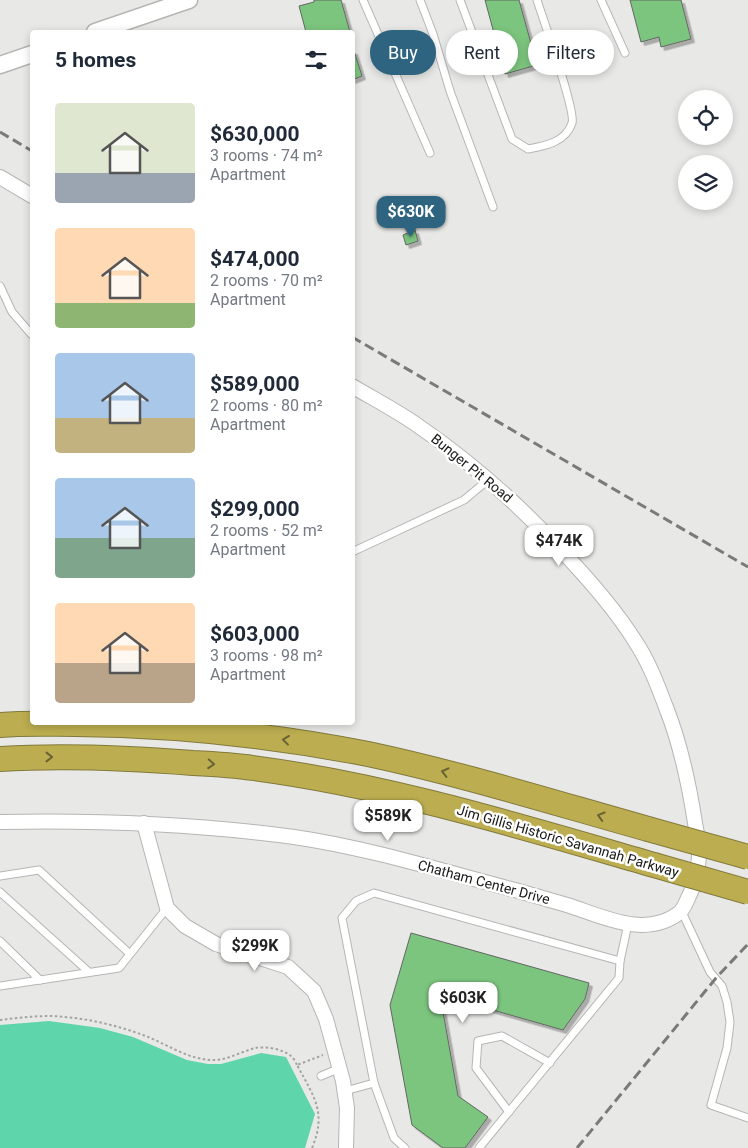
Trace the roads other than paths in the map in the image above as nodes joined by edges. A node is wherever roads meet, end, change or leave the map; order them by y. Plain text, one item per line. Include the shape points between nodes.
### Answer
1 (189, 0) edge
2 (363, 0) edge
3 (420, 0) edge
4 (460, 0) edge
5 (537, 0) edge
6 (600, 0) edge
7 (101, 30) edge
8 (626, 53) dead end
9 (30, 55) edge
10 (0, 65) edge
11 (430, 153) dead end
12 (0, 177) edge
13 (30, 195) edge
14 (493, 207) dead end
15 (0, 286) edge
16 (30, 333) edge
17 (355, 388) edge
18 (488, 480) junction
19 (355, 551) edge
20 (0, 725) edge
21 (30, 725) edge
22 (130, 725) edge
23 (0, 760) edge
24 (0, 822) edge
25 (144, 824) junction
26 (748, 857) edge
27 (0, 876) edge
28 (0, 892) edge
29 (748, 892) edge
30 (167, 908) junction
31 (682, 912) junction
32 (628, 924) junction
33 (0, 941) edge
34 (130, 954) junction
35 (620, 961) junction
36 (89, 972) junction
37 (40, 980) junction
38 (0, 986) edge
39 (550, 1062) junction
40 (335, 1070) junction
41 (321, 1076) dead end
42 (374, 1082) junction
43 (346, 1091) junction
44 (509, 1112) junction
45 (748, 1118) edge
46 (346, 1148) edge
47 (406, 1148) edge
48 (479, 1148) edge

1 - 7 street
2 - 11 lane
3 - 14 lane
4 - 5 lane via 512,139 528,149 552,144 566,133 573,122
6 - 8 lane
9 - 10 street
12 - 13 street
15 - 16 lane via 12,312
17 - 18 street, Bunger Pit Road via 416,424
18 - 19 lane via 464,500
18 - 31 street, Bunger Pit Road via 517,504 608,600 657,682 680,750 700,853 696,882
21 -> 20 highway, bridge
26 -> 22 highway, bridge via 444,772 308,743
23 -> 29 highway, Jim Gillis Historic Savannah Parkway, bridge via 118,758 253,767 419,799
24 - 25 street, Chatham Center Drive
25 - 30 street
25 - 32 street, Chatham Center Drive via 296,838 361,850 537,896
27 - 34 lane via 39,870
28 - 36 lane
30 - 34 lane
30 - 40 street via 185,926 216,944 288,967 314,991 326,1019
31 - 32 street, Chatham Center Drive via 663,922 644,926
31 - 45 lane via 710,972 722,986 727,1002 730,1022 727,1048 711,1105
32 - 35 lane
33 - 37 lane
34 - 36 lane via 119,968
35 - 39 lane via 619,978
35 - 42 lane via 374,894 356,901 342,918
36 - 37 lane
37 - 38 lane
39 - 44 lane
39 - 44 lane via 502,1036 478,1041 476,1068
40 - 41 lane
40 - 43 street
42 - 43 lane
42 - 47 lane via 394,1138
43 - 46 street
44 - 48 lane

